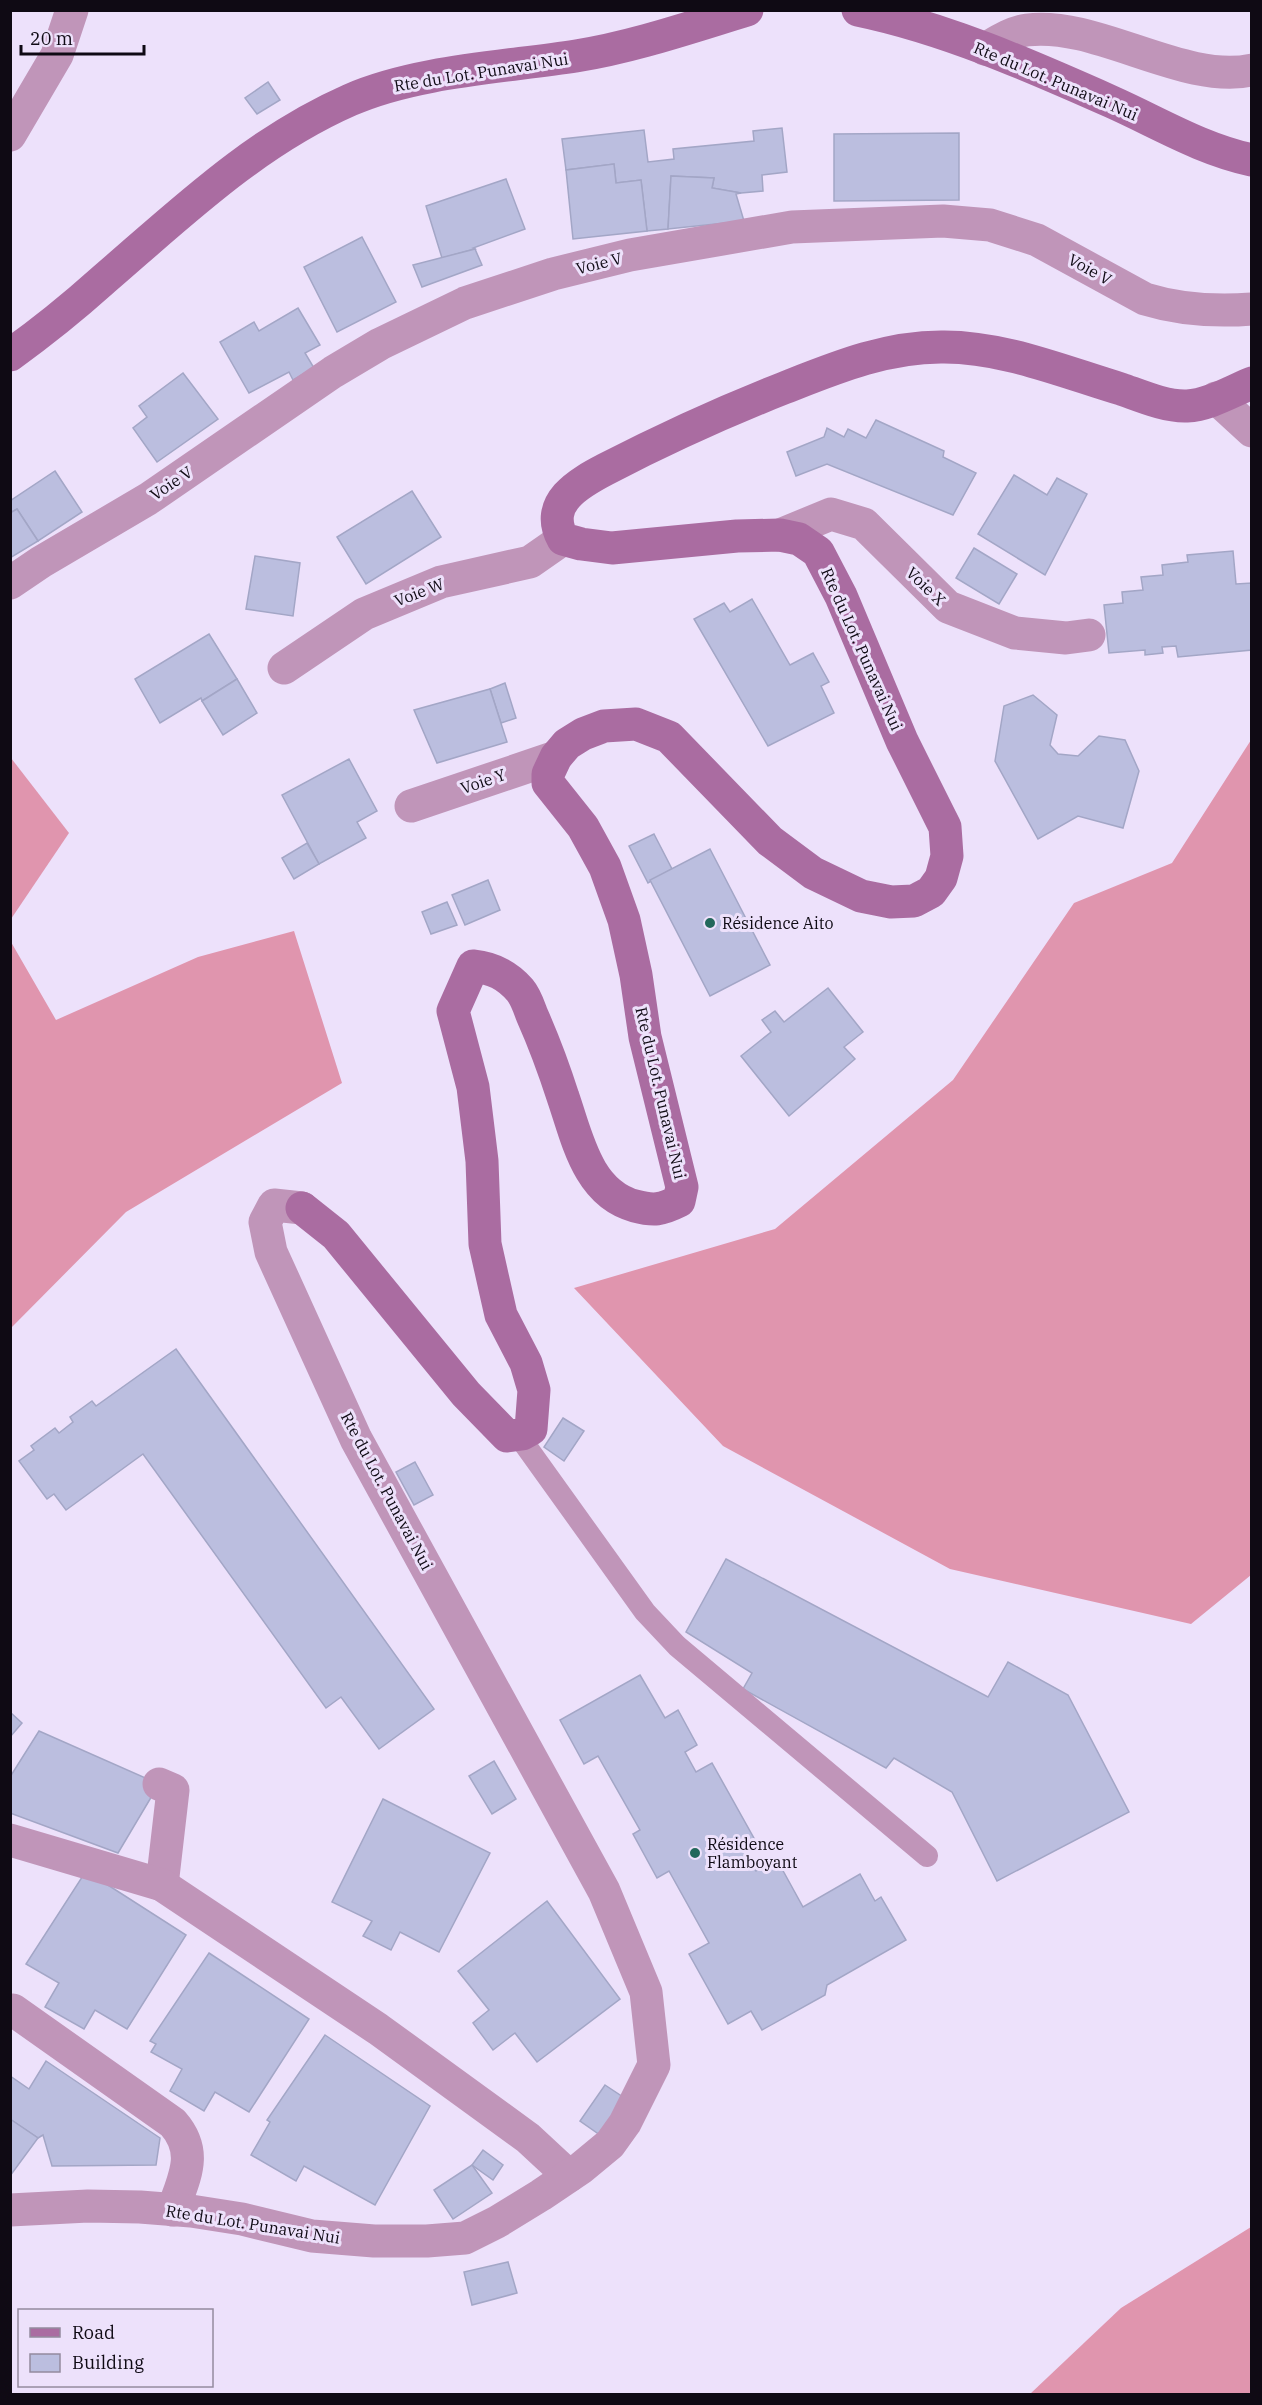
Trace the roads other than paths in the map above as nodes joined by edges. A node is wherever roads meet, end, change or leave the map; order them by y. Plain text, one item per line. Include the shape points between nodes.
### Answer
1 (72, 10) edge
2 (747, 10) edge
3 (858, 10) edge
4 (985, 49) junction
5 (1251, 70) edge
6 (10, 135) edge
7 (1251, 160) edge
8 (1251, 309) edge
9 (10, 355) edge
10 (1251, 383) edge
11 (1216, 398) junction
12 (1251, 431) edge
13 (780, 534) junction
14 (563, 539) junction
15 (10, 583) edge
16 (1089, 635) dead end
17 (284, 668) dead end
18 (556, 757) junction
19 (411, 806) dead end
20 (302, 1208) joint
21 (518, 1435) junction
22 (159, 1784) dead end
23 (10, 1840) edge
24 (927, 1856) dead end
25 (162, 1885) junction
26 (13, 2010) dead end
27 (569, 2176) junction
28 (10, 2210) edge
29 (174, 2210) junction

1 - 6 street via 57,56
2 - 9 main road, Rte du Lot. Punavai Nui via 577,56 398,84 351,99 288,131 243,162
3 - 4 main road, Rte du Lot. Punavai Nui
4 - 5 street via 1025,30 1050,29 1201,69 1236,73
4 - 7 main road, Rte du Lot. Punavai Nui via 1114,103 1176,135
8 - 15 street, Voie V via 1213,312 1162,304 1037,240 990,225 943,221 792,227 630,255 553,274 465,303 380,344 148,499
10 - 11 main road
11 - 12 street
11 - 14 main road via 1187,406 1158,401 988,351 942,346 895,351 848,362 754,400 670,436 585,480 566,494 557,528
13 - 14 main road, Rte du Lot. Punavai Nui via 612,548
13 - 16 street, Voie X via 831,514 838,515 864,524 948,608 1015,633 1066,638
13 - 18 main road, Rte du Lot. Punavai Nui via 799,539 818,552 945,827 946,856 941,878 931,892 914,901 891,902 861,896 813,873 770,841 669,737 636,724 604,726 583,734
14 - 17 street, Voie W via 530,562 441,582 364,614
18 - 19 street, Voie Y
18 - 21 main road, Rte du Lot. Punavai Nui via 548,783 583,826 605,867 624,920 645,1037 682,1187 678,1201 662,1209 648,1209 612,1196 600,1186 580,1149 522,992 506,977 489,968 473,966 453,1011 473,1087 482,1161 485,1244 501,1315 526,1362 534,1390 531,1429
20 - 21 main road, Rte du Lot. Punavai Nui via 336,1235 466,1394 507,1436
20 - 27 street, Rte du Lot. Punavai Nui via 274,1205 265,1222 271,1252 356,1439 604,1892 646,1992 654,2065 626,2123 610,2144
21 - 24 lane via 645,1612 676,1646
22 - 25 street via 173,1790
23 - 25 street
25 - 27 street via 378,2029 528,2138
26 - 29 street via 165,2116 183,2135 189,2162
27 - 29 street, Rte du Lot. Punavai Nui via 465,2238 374,2241 312,2236 242,2219
28 - 29 street, Rte du Lot. Punavai Nui via 87,2206

